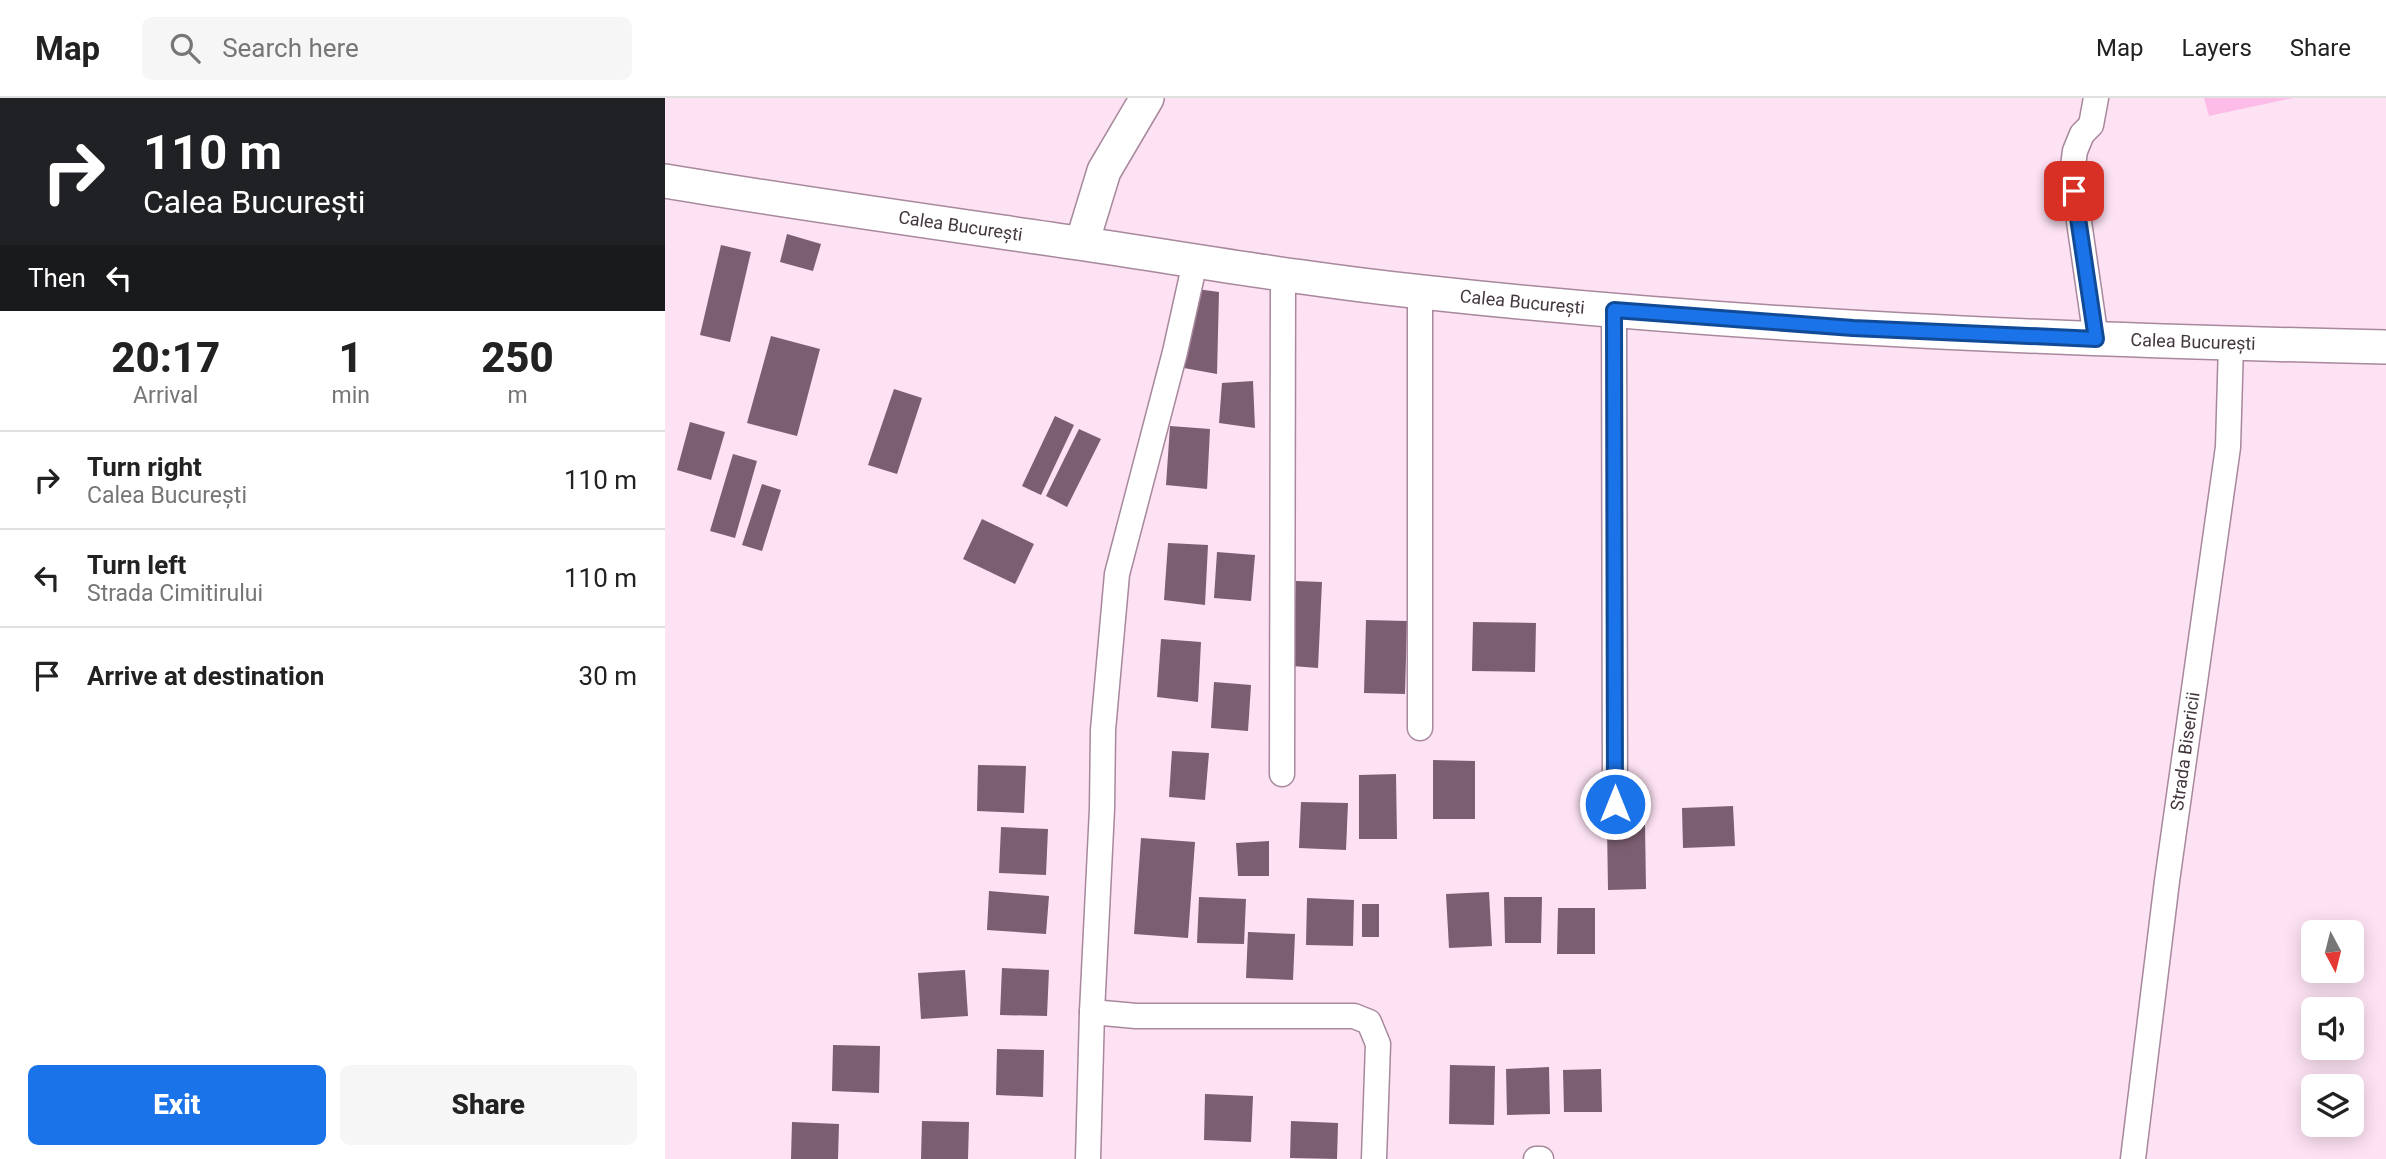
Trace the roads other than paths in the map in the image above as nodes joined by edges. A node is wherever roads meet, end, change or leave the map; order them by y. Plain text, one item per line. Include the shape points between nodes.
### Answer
1 (1147, 98) edge
2 (2096, 98) edge
3 (665, 181) edge
4 (1083, 243) junction
5 (1195, 262) junction
6 (1283, 274) junction
7 (1420, 292) junction
8 (1614, 310) junction
9 (2096, 339) junction
10 (2231, 344) junction
11 (2386, 347) edge
12 (1420, 728) dead end
13 (1282, 774) dead end
14 (1615, 804) dead end
15 (1092, 1012) junction
16 (1088, 1159) edge
17 (1374, 1159) edge
18 (2133, 1159) edge

1 - 4 main road via 1104,171
2 - 9 street via 2091,125 2075,151 2072,173
3 - 4 main road, Calea București
4 - 5 main road, Calea București
5 - 6 main road, Calea București
5 - 15 street via 1117,574 1103,730
6 - 7 main road, Calea București
6 - 13 street
7 - 8 main road, Calea București
7 - 12 street
8 - 9 main road, Calea București via 1853,328
8 - 14 street
9 - 10 main road, Calea București
10 - 11 main road, Calea București
10 - 18 street, Strada Bisericii via 2228,446
15 - 16 street
15 - 17 street via 1354,1016 1369,1023 1378,1044

